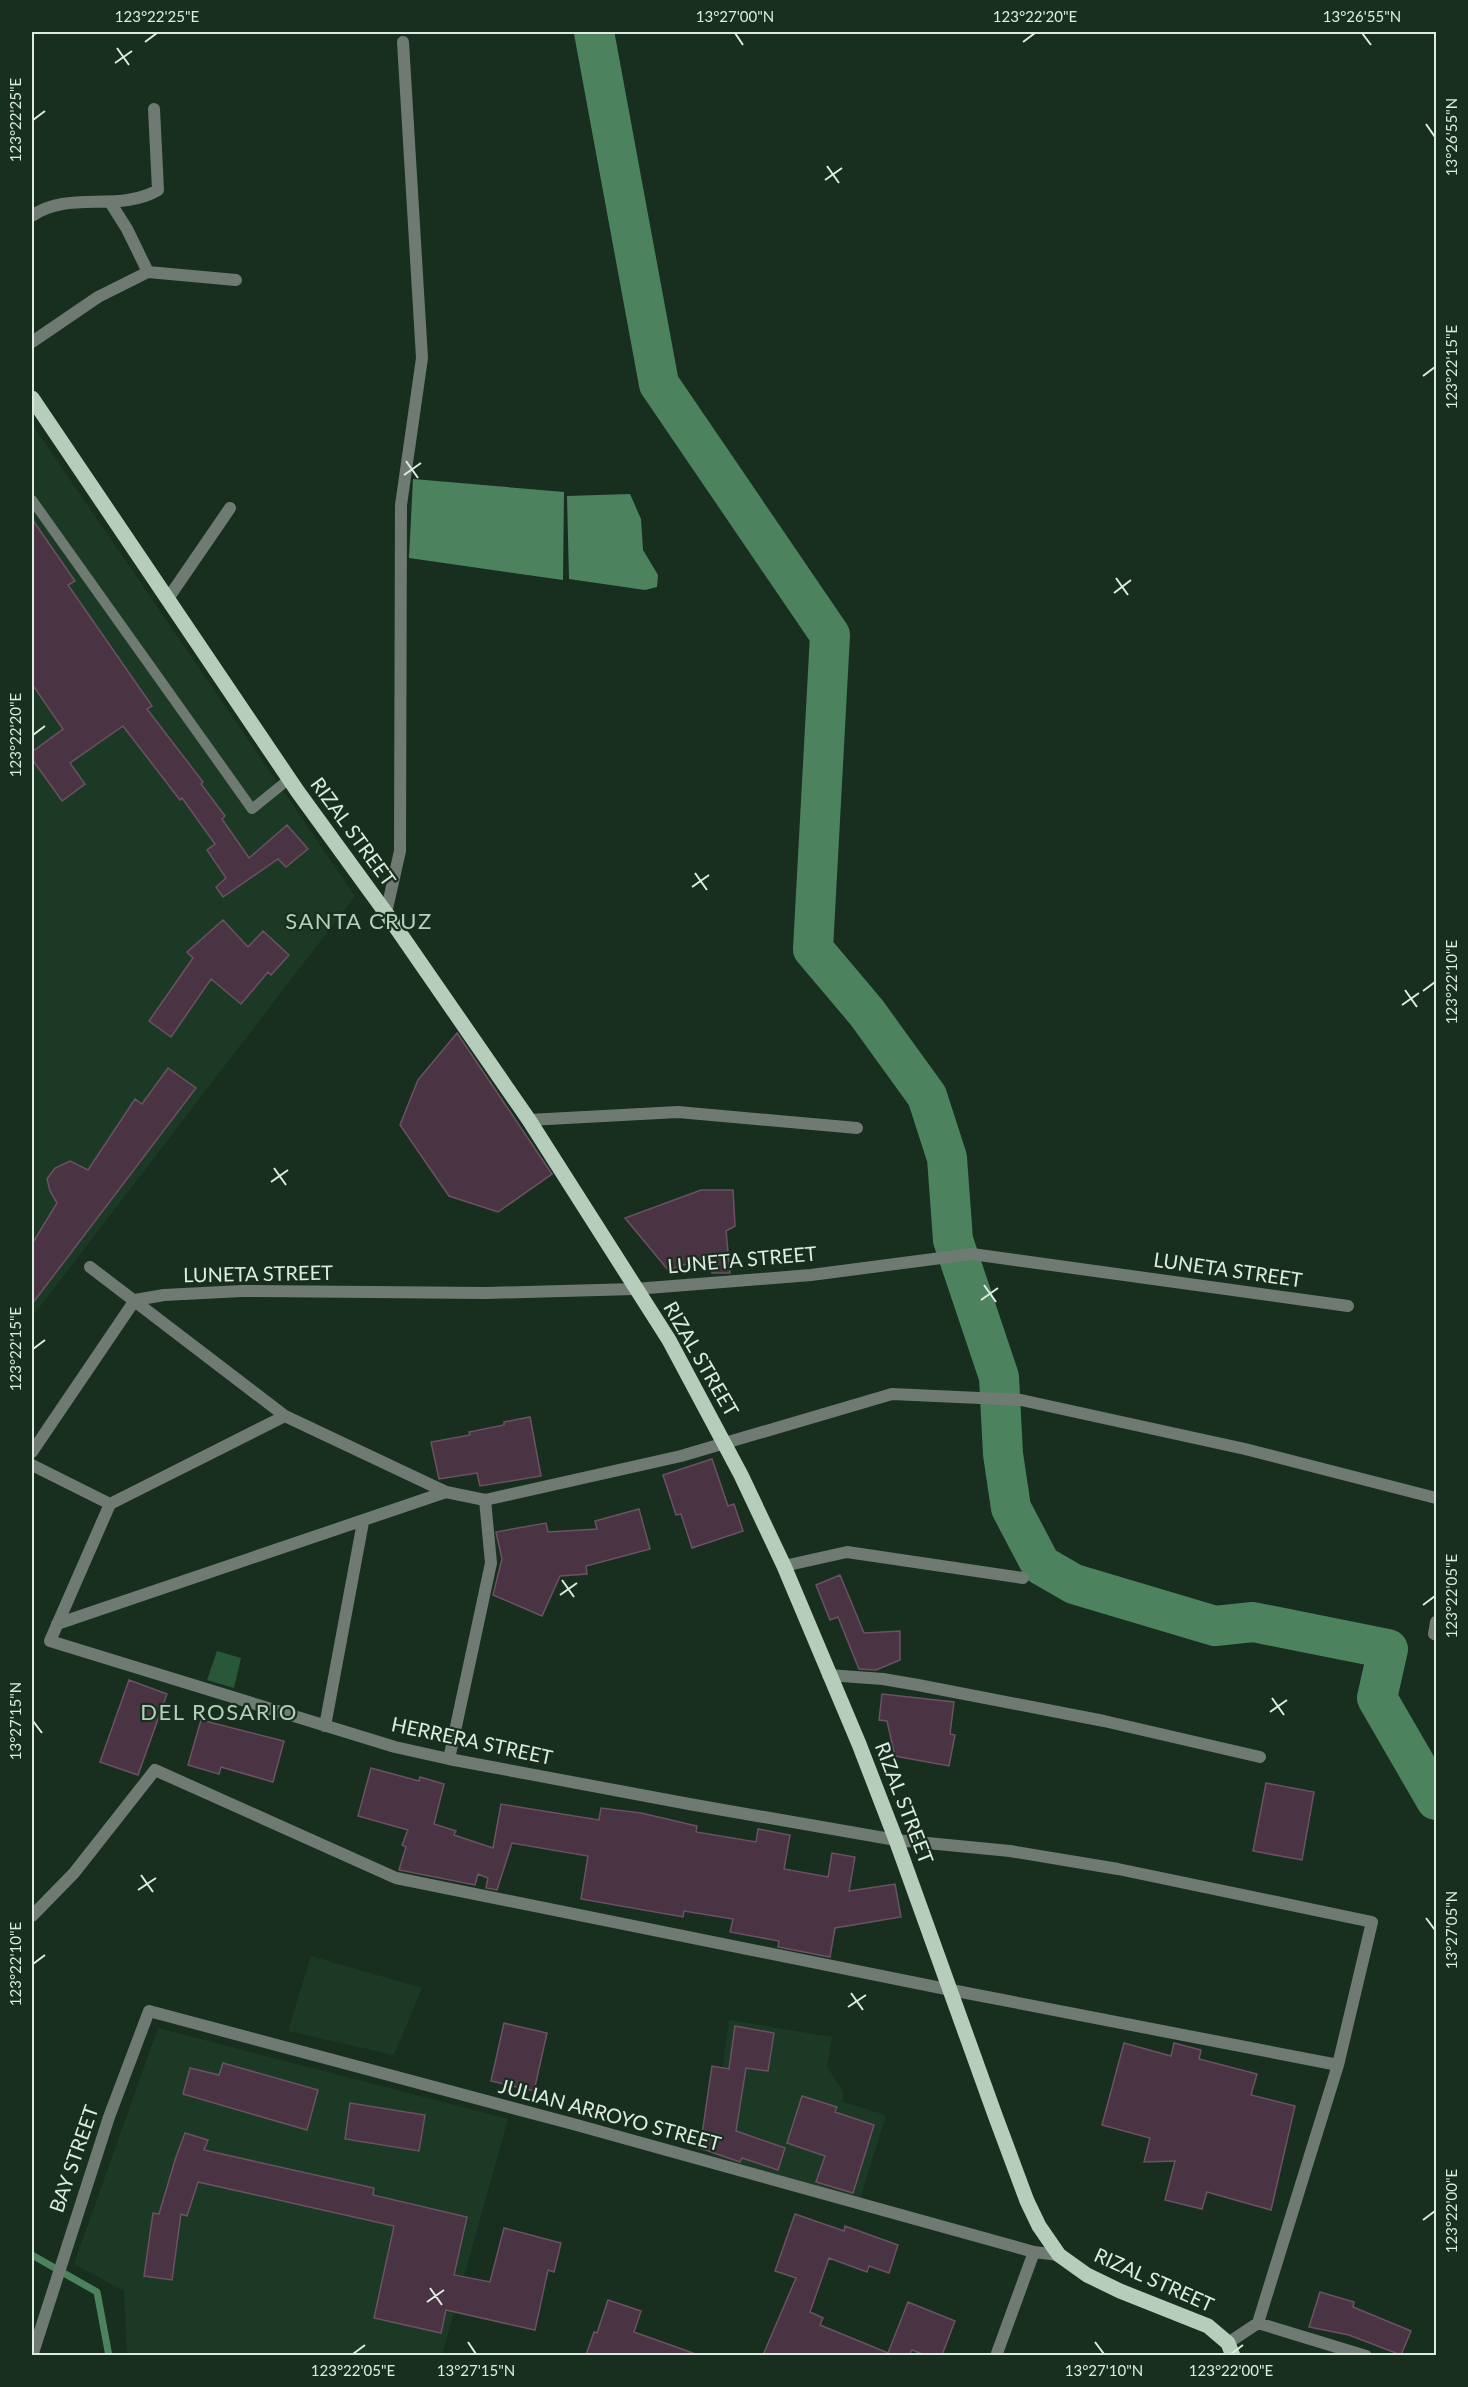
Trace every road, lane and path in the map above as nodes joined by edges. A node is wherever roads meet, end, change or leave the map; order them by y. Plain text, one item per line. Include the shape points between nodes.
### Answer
1 (403, 42) dead end
2 (154, 109) dead end
3 (110, 202) junction
4 (32, 216) edge
5 (148, 272) junction
6 (236, 280) dead end
7 (32, 342) edge
8 (32, 398) edge
9 (32, 500) edge
10 (230, 508) dead end
11 (167, 600) junction
12 (290, 779) junction
13 (386, 913) junction
14 (529, 1120) junction
15 (857, 1128) dead end
16 (90, 1267) dead end
17 (635, 1289) junction
18 (135, 1300) junction
19 (1348, 1306) dead end
20 (285, 1416) junction
21 (724, 1443) junction
22 (32, 1452) edge
23 (32, 1465) edge
24 (446, 1492) junction
25 (1437, 1498) edge
26 (485, 1500) junction
27 (110, 1504) junction
28 (363, 1522) junction
29 (784, 1566) junction
30 (1023, 1578) dead end
31 (57, 1624) junction
32 (828, 1675) junction
33 (326, 1726) junction
34 (1260, 1757) dead end
35 (450, 1759) junction
36 (896, 1840) junction
37 (32, 1916) edge
38 (951, 1990) junction
39 (149, 2012) joint
40 (1338, 2065) junction
41 (1034, 2252) junction
42 (1059, 2255) junction
43 (1258, 2322) junction
44 (1230, 2349) edge
45 (32, 2355) edge
46 (996, 2355) edge
47 (1366, 2355) edge

1 - 13 street via 422,358 401,505 400,851
2 - 3 street via 158,190
3 - 4 street via 69,203 43,208
3 - 5 street
5 - 6 street
5 - 7 street via 98,297
8 - 11 main road, RIZAL STREET
9 - 12 lane via 252,809
10 - 11 street
11 - 12 main road, RIZAL STREET
12 - 13 main road, RIZAL STREET
13 - 14 main road, RIZAL STREET
14 - 15 street via 678,1112
14 - 17 main road, RIZAL STREET
16 - 18 street
17 - 18 street, LUNETA STREET via 486,1293 242,1291
17 - 19 street, LUNETA STREET via 811,1275 972,1254
17 - 21 main road, RIZAL STREET via 669,1340
18 - 20 street
18 - 22 street
20 - 24 street
20 - 27 street
21 - 25 street via 892,1394 1021,1400 1245,1449
21 - 26 street
21 - 29 main road, RIZAL STREET
23 - 27 street
24 - 26 street
24 - 28 street
26 - 35 street via 491,1563
27 - 31 street
28 - 31 street
28 - 33 street
29 - 30 street via 847,1552
29 - 32 main road, RIZAL STREET
31 - 33 street, HERRERA STREET via 50,1641
32 - 34 street via 884,1679 1104,1721
32 - 36 main road, RIZAL STREET
33 - 35 street, HERRERA STREET
35 - 36 street, HERRERA STREET
36 - 38 main road, RIZAL STREET
36 - 40 street, HERRERA STREET via 1010,1851 1118,1869 1372,1922
37 - 38 street via 75,1873 155,1770 396,1878
38 - 40 street
38 - 42 main road, RIZAL STREET via 1027,2201
39 - 41 street, JULIAN ARROYO STREET
39 - 45 street, BAY STREET via 109,2117
40 - 43 street
41 - 42 street, JULIAN ARROYO STREET
41 - 46 street
42 - 44 main road, RIZAL STREET via 1120,2291 1208,2326
43 - 44 street
43 - 47 street

